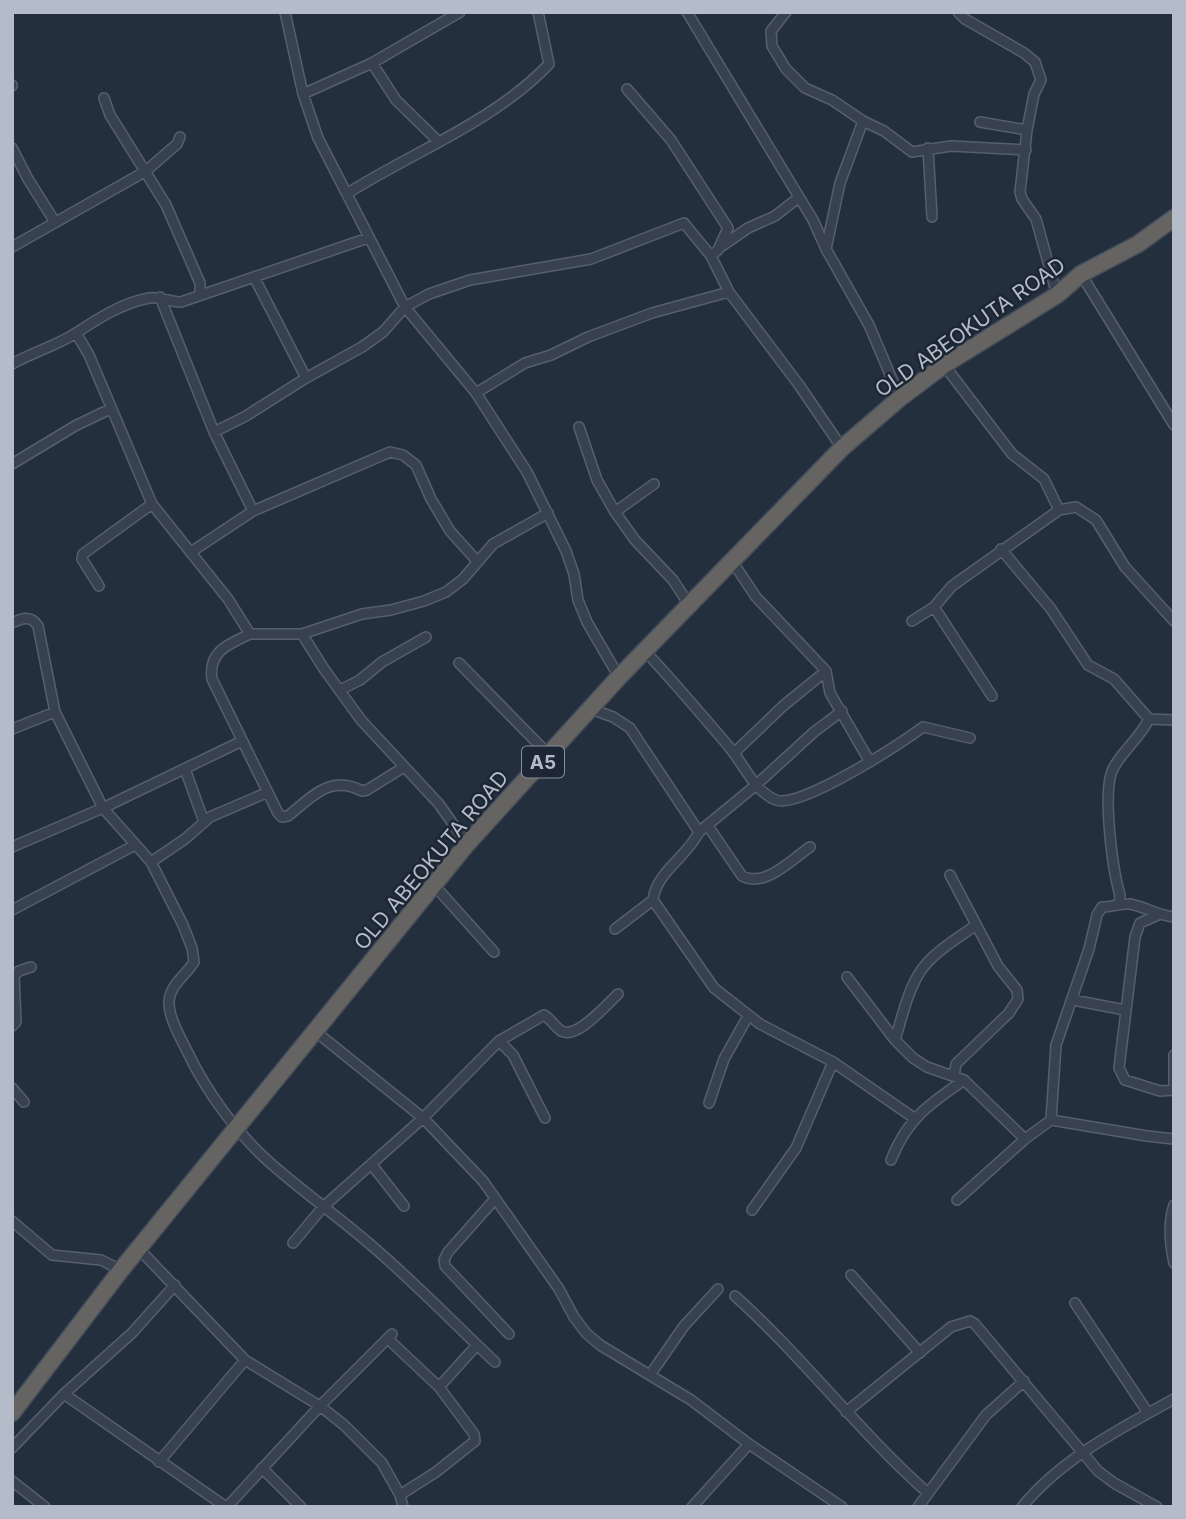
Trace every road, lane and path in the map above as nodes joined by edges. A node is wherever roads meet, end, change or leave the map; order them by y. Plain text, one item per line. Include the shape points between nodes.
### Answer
1 (538, 12) edge
2 (687, 12) edge
3 (786, 12) edge
4 (958, 12) edge
5 (287, 13) edge
6 (458, 13) edge
7 (372, 63) junction
8 (627, 89) dead end
9 (303, 94) junction
10 (104, 98) dead end
11 (863, 121) junction
12 (980, 122) dead end
13 (1027, 130) junction
14 (180, 137) dead end
15 (438, 141) junction
16 (12, 148) edge
17 (928, 148) junction
18 (1026, 150) junction
19 (146, 171) junction
20 (348, 194) junction
21 (798, 198) junction
22 (932, 217) dead end
23 (1174, 218) edge
24 (55, 222) junction
25 (368, 238) junction
26 (12, 247) edge
27 (826, 249) junction
28 (715, 253) junction
29 (1081, 274) junction
30 (254, 277) junction
31 (200, 283) junction
32 (211, 292) junction
33 (729, 292) junction
34 (200, 295) junction
35 (1057, 295) junction
36 (160, 297) junction
37 (405, 307) junction
38 (76, 333) junction
39 (12, 364) edge
40 (944, 365) junction
41 (306, 378) junction
42 (476, 393) junction
43 (900, 398) junction
44 (110, 410) junction
45 (1174, 425) edge
46 (579, 427) dead end
47 (214, 432) junction
48 (842, 448) junction
49 (12, 464) edge
50 (654, 484) dead end
51 (152, 503) junction
52 (1059, 510) junction
53 (253, 511) junction
54 (615, 512) junction
55 (548, 513) junction
56 (1001, 550) junction
57 (191, 552) junction
58 (477, 561) junction
59 (732, 561) junction
60 (99, 586) dead end
61 (690, 606) junction
62 (934, 607) junction
63 (912, 621) dead end
64 (1174, 621) edge
65 (12, 623) edge
66 (250, 634) junction
67 (302, 634) junction
68 (426, 637) dead end
69 (645, 652) junction
70 (459, 663) dead end
71 (826, 671) junction
72 (619, 677) junction
73 (340, 691) junction
74 (992, 696) dead end
75 (591, 709) junction
76 (842, 711) junction
77 (55, 712) junction
78 (1149, 719) junction
79 (1174, 720) edge
80 (12, 729) edge
81 (970, 738) dead end
82 (242, 741) junction
83 (734, 753) junction
84 (549, 755) junction
85 (870, 762) junction
86 (404, 767) junction
87 (185, 769) junction
88 (756, 785) junction
89 (268, 792) junction
90 (103, 808) junction
91 (205, 822) junction
92 (708, 826) junction
93 (699, 832) junction
94 (467, 844) junction
95 (135, 845) junction
96 (12, 847) edge
97 (810, 847) dead end
98 (151, 862) junction
99 (950, 875) dead end
100 (434, 885) junction
101 (653, 900) junction
102 (1119, 904) junction
103 (12, 910) edge
104 (1158, 915) junction
105 (1174, 917) edge
106 (976, 925) junction
107 (615, 929) dead end
108 (494, 952) dead end
109 (32, 967) dead end
110 (847, 977) dead end
111 (618, 994) dead end
112 (1073, 1000) junction
113 (1125, 1010) junction
114 (748, 1016) junction
115 (12, 1026) edge
116 (315, 1031) junction
117 (895, 1040) junction
118 (499, 1041) junction
119 (1174, 1055) edge
120 (834, 1062) junction
121 (954, 1074) junction
122 (964, 1080) junction
123 (1174, 1084) edge
124 (12, 1088) edge
125 (1174, 1090) edge
126 (24, 1102) dead end
127 (709, 1103) dead end
128 (424, 1118) junction
129 (545, 1118) dead end
130 (914, 1118) junction
131 (1051, 1120) junction
132 (236, 1127) junction
133 (1026, 1139) junction
134 (1174, 1139) edge
135 (891, 1160) dead end
136 (372, 1164) junction
137 (495, 1199) junction
138 (957, 1200) dead end
139 (1174, 1205) edge
140 (404, 1206) dead end
141 (323, 1207) junction
142 (752, 1209) dead end
143 (12, 1221) edge
144 (293, 1243) dead end
145 (138, 1248) junction
146 (1174, 1263) edge
147 (121, 1270) junction
148 (851, 1276) dead end
149 (174, 1284) junction
150 (718, 1289) dead end
151 (735, 1296) dead end
152 (1075, 1303) dead end
153 (509, 1334) dead end
154 (477, 1345) junction
155 (920, 1353) junction
156 (244, 1360) junction
157 (495, 1362) dead end
158 (650, 1375) junction
159 (1024, 1381) junction
160 (439, 1387) junction
161 (64, 1394) junction
162 (1174, 1398) edge
163 (320, 1406) junction
164 (846, 1412) junction
165 (12, 1413) edge
166 (1148, 1413) junction
167 (749, 1444) junction
168 (12, 1448) edge
169 (1082, 1454) junction
170 (159, 1462) junction
171 (262, 1468) junction
172 (12, 1481) edge
173 (928, 1493) junction
174 (400, 1495) junction
175 (46, 1507) edge
176 (226, 1507) edge
177 (301, 1507) edge
178 (403, 1507) edge
179 (692, 1507) edge
180 (842, 1507) edge
181 (918, 1507) edge
182 (1022, 1507) edge
183 (1157, 1507) edge

1 - 15 street via 549,64 511,99
2 - 21 street
3 - 11 street via 771,31 772,46 786,69 805,88
4 - 13 street via 1035,62 1041,80
5 - 9 street
6 - 7 street
7 - 9 street
7 - 15 street via 396,100
8 - 28 street via 671,141 728,228
9 - 20 street via 318,138
10 - 19 street
11 - 17 street via 912,152
11 - 27 street via 840,183
12 - 13 street
13 - 18 street
14 - 19 street
15 - 20 street
16 - 24 street
17 - 18 street
17 - 22 street
18 - 35 street via 1020,192 1036,219
19 - 24 street
19 - 31 street
20 - 25 street
21 - 27 street
21 - 28 street
23 - 29 highway, OLD ABEOKUTA ROAD / A5 via 1138,244
24 - 26 street
25 - 30 street
25 - 37 street
27 - 43 street via 869,325
28 - 33 street
28 - 37 street via 684,223 591,259 470,280
29 - 35 highway, OLD ABEOKUTA ROAD / A5
29 - 45 street
30 - 32 street
30 - 41 street
31 - 32 street
31 - 34 street
32 - 34 street
33 - 42 street via 588,337 525,363
33 - 48 street
34 - 36 street via 181,302
35 - 40 highway, OLD ABEOKUTA ROAD / A5
36 - 38 street via 100,316
36 - 47 street
37 - 41 street via 383,332
37 - 42 street
38 - 39 street
38 - 44 street
40 - 43 highway, OLD ABEOKUTA ROAD / A5
40 - 52 street via 1012,454 1044,479
41 - 47 street
42 - 55 street
43 - 48 highway, OLD ABEOKUTA ROAD / A5
44 - 49 street
44 - 51 street
46 - 54 street via 597,480
47 - 53 street
48 - 59 highway, OLD ABEOKUTA ROAD / A5
50 - 54 street
51 - 57 street
51 - 60 street via 83,554
52 - 56 street
52 - 64 street via 1076,507 1096,520 1125,567
53 - 57 street
53 - 58 street via 390,452 403,455 416,466 450,531
54 - 61 street
55 - 58 street via 493,544
55 - 72 street via 574,574 587,622
56 - 62 street via 951,586
56 - 78 street via 1051,609 1088,665 1114,679
57 - 66 street
58 - 67 street via 463,579 425,601 362,614
59 - 61 highway, OLD ABEOKUTA ROAD / A5
59 - 71 street via 756,597
61 - 69 highway, OLD ABEOKUTA ROAD / A5
62 - 63 street
62 - 74 street
65 - 77 street via 26,618 38,626
66 - 67 street
66 - 82 street via 223,647 211,671
67 - 73 street
68 - 73 street
69 - 72 highway, OLD ABEOKUTA ROAD / A5
69 - 83 street
70 - 84 street
71 - 76 street via 830,693
71 - 83 street
72 - 75 highway, OLD ABEOKUTA ROAD / A5
73 - 86 street
75 - 84 highway, OLD ABEOKUTA ROAD / A5
75 - 93 street via 630,728
76 - 85 street
76 - 88 street
77 - 80 street
77 - 90 street
78 - 79 street
78 - 102 street via 1112,768 1109,825
81 - 85 street via 923,727
82 - 87 street
82 - 89 street
83 - 88 street
84 - 94 highway, OLD ABEOKUTA ROAD / A5
85 - 88 street via 789,802 775,800
86 - 89 street via 367,790 336,784 324,788 288,816 278,813
86 - 94 street via 439,804
87 - 90 street
87 - 91 street
88 - 92 street
89 - 91 street
90 - 95 street
90 - 96 street
91 - 98 street
92 - 93 street
92 - 97 street via 742,876 750,880 764,879
93 - 101 street via 654,887
94 - 100 highway, OLD ABEOKUTA ROAD / A5
95 - 98 street
95 - 103 street
98 - 132 street via 192,948 194,962 173,987 169,1002 178,1033 197,1072
99 - 106 street
100 - 108 street
100 - 116 highway, OLD ABEOKUTA ROAD / A5
101 - 107 street
101 - 114 street via 714,988
102 - 104 street via 1132,904
102 - 112 street via 1102,907 1097,915
104 - 105 street
104 - 113 street via 1140,923 1135,937
106 - 117 street via 921,969
106 - 121 street via 1017,990 1018,999 956,1064
109 - 115 street via 14,976 16,1022
110 - 117 street
111 - 118 street via 578,1031 560,1031 544,1015
112 - 113 street
112 - 131 street via 1056,1045
113 - 125 street via 1119,1068 1125,1080
114 - 120 street
114 - 127 street via 724,1059
116 - 128 street
116 - 132 highway, OLD ABEOKUTA ROAD / A5
117 - 121 street via 927,1067
118 - 128 street
118 - 129 street via 513,1055
119 - 123 street
120 - 130 street
120 - 142 street via 796,1148
121 - 122 street
122 - 130 street
122 - 133 street
124 - 126 street
128 - 136 street
128 - 137 street
130 - 135 street
131 - 133 street
131 - 134 street
132 - 141 street
132 - 145 highway, OLD ABEOKUTA ROAD / A5
133 - 138 street
136 - 140 street
136 - 141 street
137 - 153 street via 444,1260
137 - 158 street via 586,1333
139 - 146 street
141 - 144 street
141 - 154 street via 401,1272
143 - 147 street via 52,1255 101,1260
145 - 147 highway, OLD ABEOKUTA ROAD / A5
145 - 149 street
147 - 165 highway, OLD ABEOKUTA ROAD / A5
148 - 155 street
149 - 156 street
149 - 161 street via 132,1333
150 - 158 street via 684,1326
151 - 164 street
152 - 166 street
154 - 157 street
154 - 160 street
155 - 159 street via 951,1327 970,1321
155 - 164 street
156 - 163 street
156 - 170 street
158 - 167 street
159 - 169 street
159 - 173 street via 986,1415
160 - 163 street via 390,1336
160 - 174 street via 475,1441
161 - 168 street
161 - 170 street
162 - 166 street
163 - 171 street
163 - 174 street via 382,1463
164 - 173 street
166 - 169 street
167 - 179 street
167 - 180 street
169 - 182 street via 1037,1488
169 - 183 street via 1114,1483
170 - 176 street
171 - 176 street
171 - 177 street
172 - 175 street
173 - 181 street
174 - 178 street

